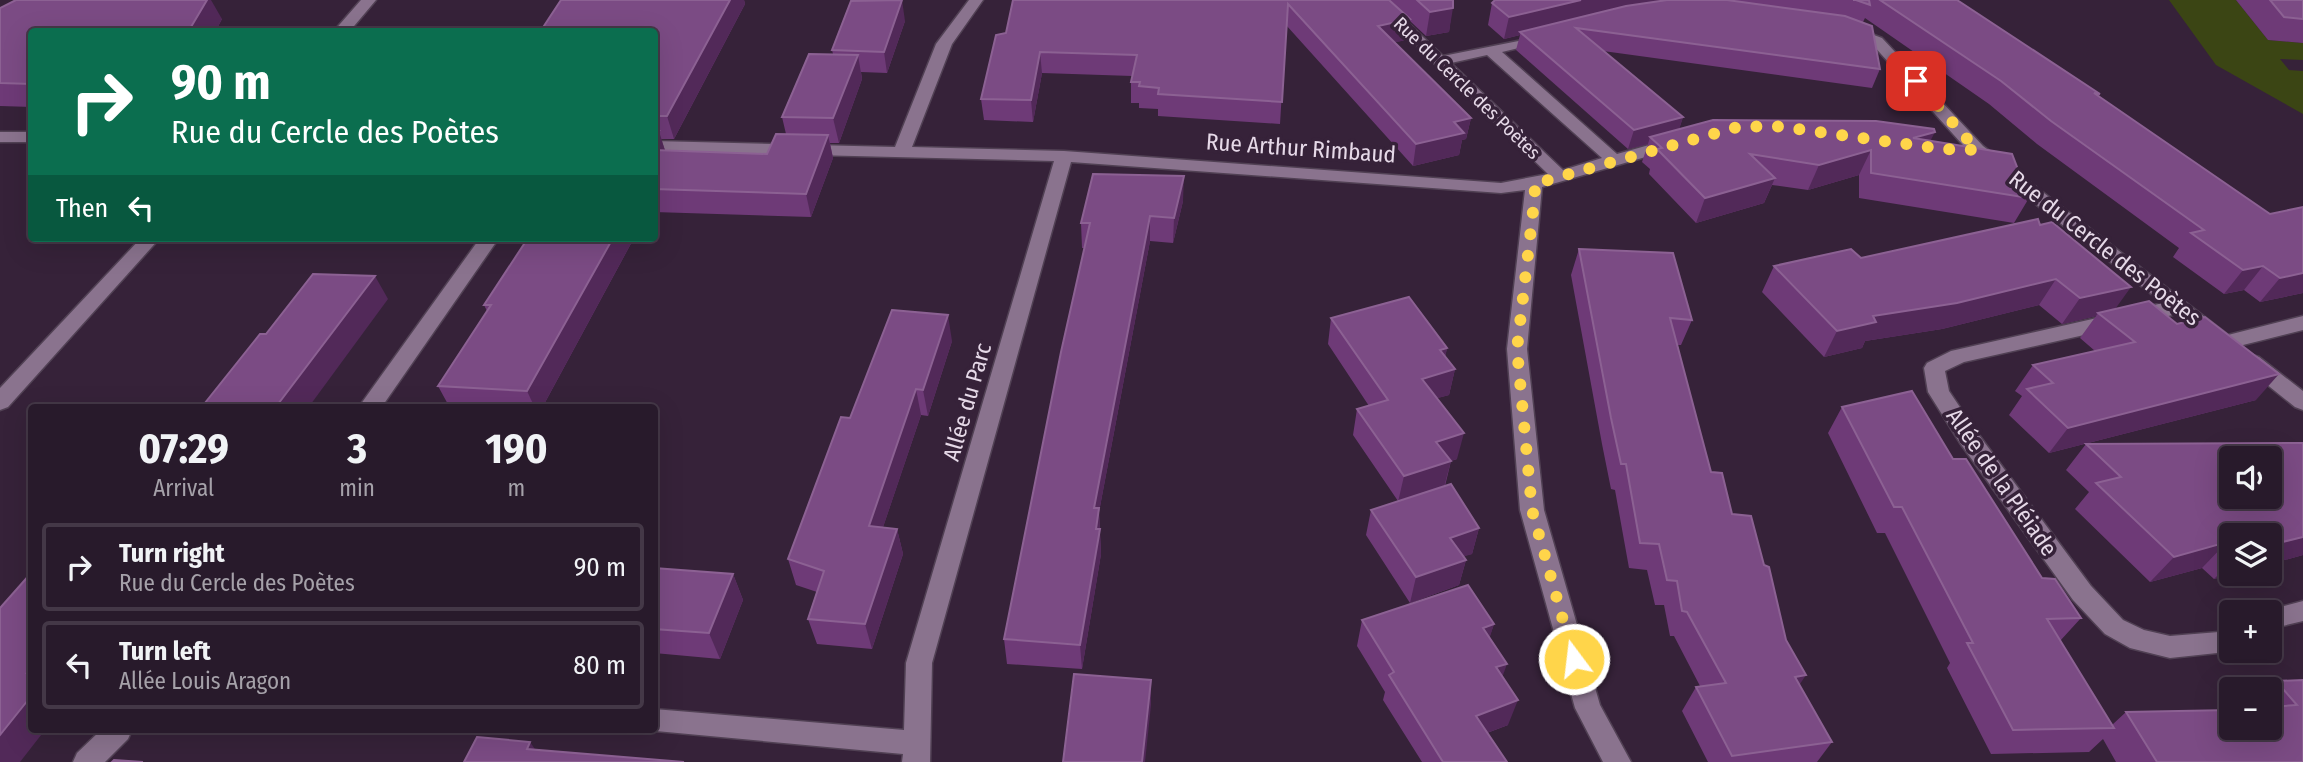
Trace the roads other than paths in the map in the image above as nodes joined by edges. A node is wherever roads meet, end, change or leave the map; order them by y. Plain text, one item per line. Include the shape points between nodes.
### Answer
1 (369, 0) edge
2 (976, 0) edge
3 (1376, 0) edge
4 (1829, 26) edge
5 (344, 28) edge
6 (1556, 34) edge
7 (1492, 51) junction
8 (1440, 61) junction
9 (0, 136) edge
10 (28, 137) edge
11 (1688, 139) edge
12 (658, 146) edge
13 (1954, 149) edge
14 (902, 150) junction
15 (1977, 150) junction
16 (1064, 156) junction
17 (1614, 160) junction
18 (1560, 176) junction
19 (1534, 184) junction
20 (147, 242) edge
21 (487, 242) edge
22 (2181, 306) junction
23 (2303, 323) edge
24 (2227, 342) junction
25 (0, 402) edge
26 (2303, 402) edge
27 (372, 404) edge
28 (2303, 611) edge
29 (2282, 617) edge
30 (2219, 643) edge
31 (658, 721) edge
32 (116, 733) edge
33 (917, 753) edge
34 (87, 762) edge
35 (1617, 762) edge

1 - 5 street
2 - 14 street via 944,44
3 - 8 street, Rue du Cercle des Poètes
4 - 15 street, Rue du Cercle des Poètes via 1878,41
6 - 7 street
7 - 8 street
7 - 17 street
8 - 18 street, Rue du Cercle des Poètes
9 - 10 street
11 - 17 street, Rue du Cercle des Poètes
12 - 14 street, Rue Arthur Rimbaud
13 - 15 street
14 - 16 street, Rue Arthur Rimbaud
15 - 22 street, Rue du Cercle des Poètes
16 - 19 street, Rue Arthur Rimbaud via 1501,188
16 - 33 street, Allée du Parc via 919,663
17 - 18 street, Rue du Cercle des Poètes
18 - 19 street, Rue du Cercle des Poètes
19 - 35 street, Rue du Cercle des Poètes via 1517,349 1532,510 1588,708
20 - 25 street
21 - 27 street
22 - 24 street, Rue du Cercle des Poètes
22 - 30 street, Allée de la Pléiade via 1958,356 1934,368 1939,392 1968,438 2082,593 2114,627 2139,640 2170,647
23 - 24 street
24 - 26 street, Rue du Cercle des Poètes
28 - 29 street
31 - 33 street via 857,739
32 - 34 street

